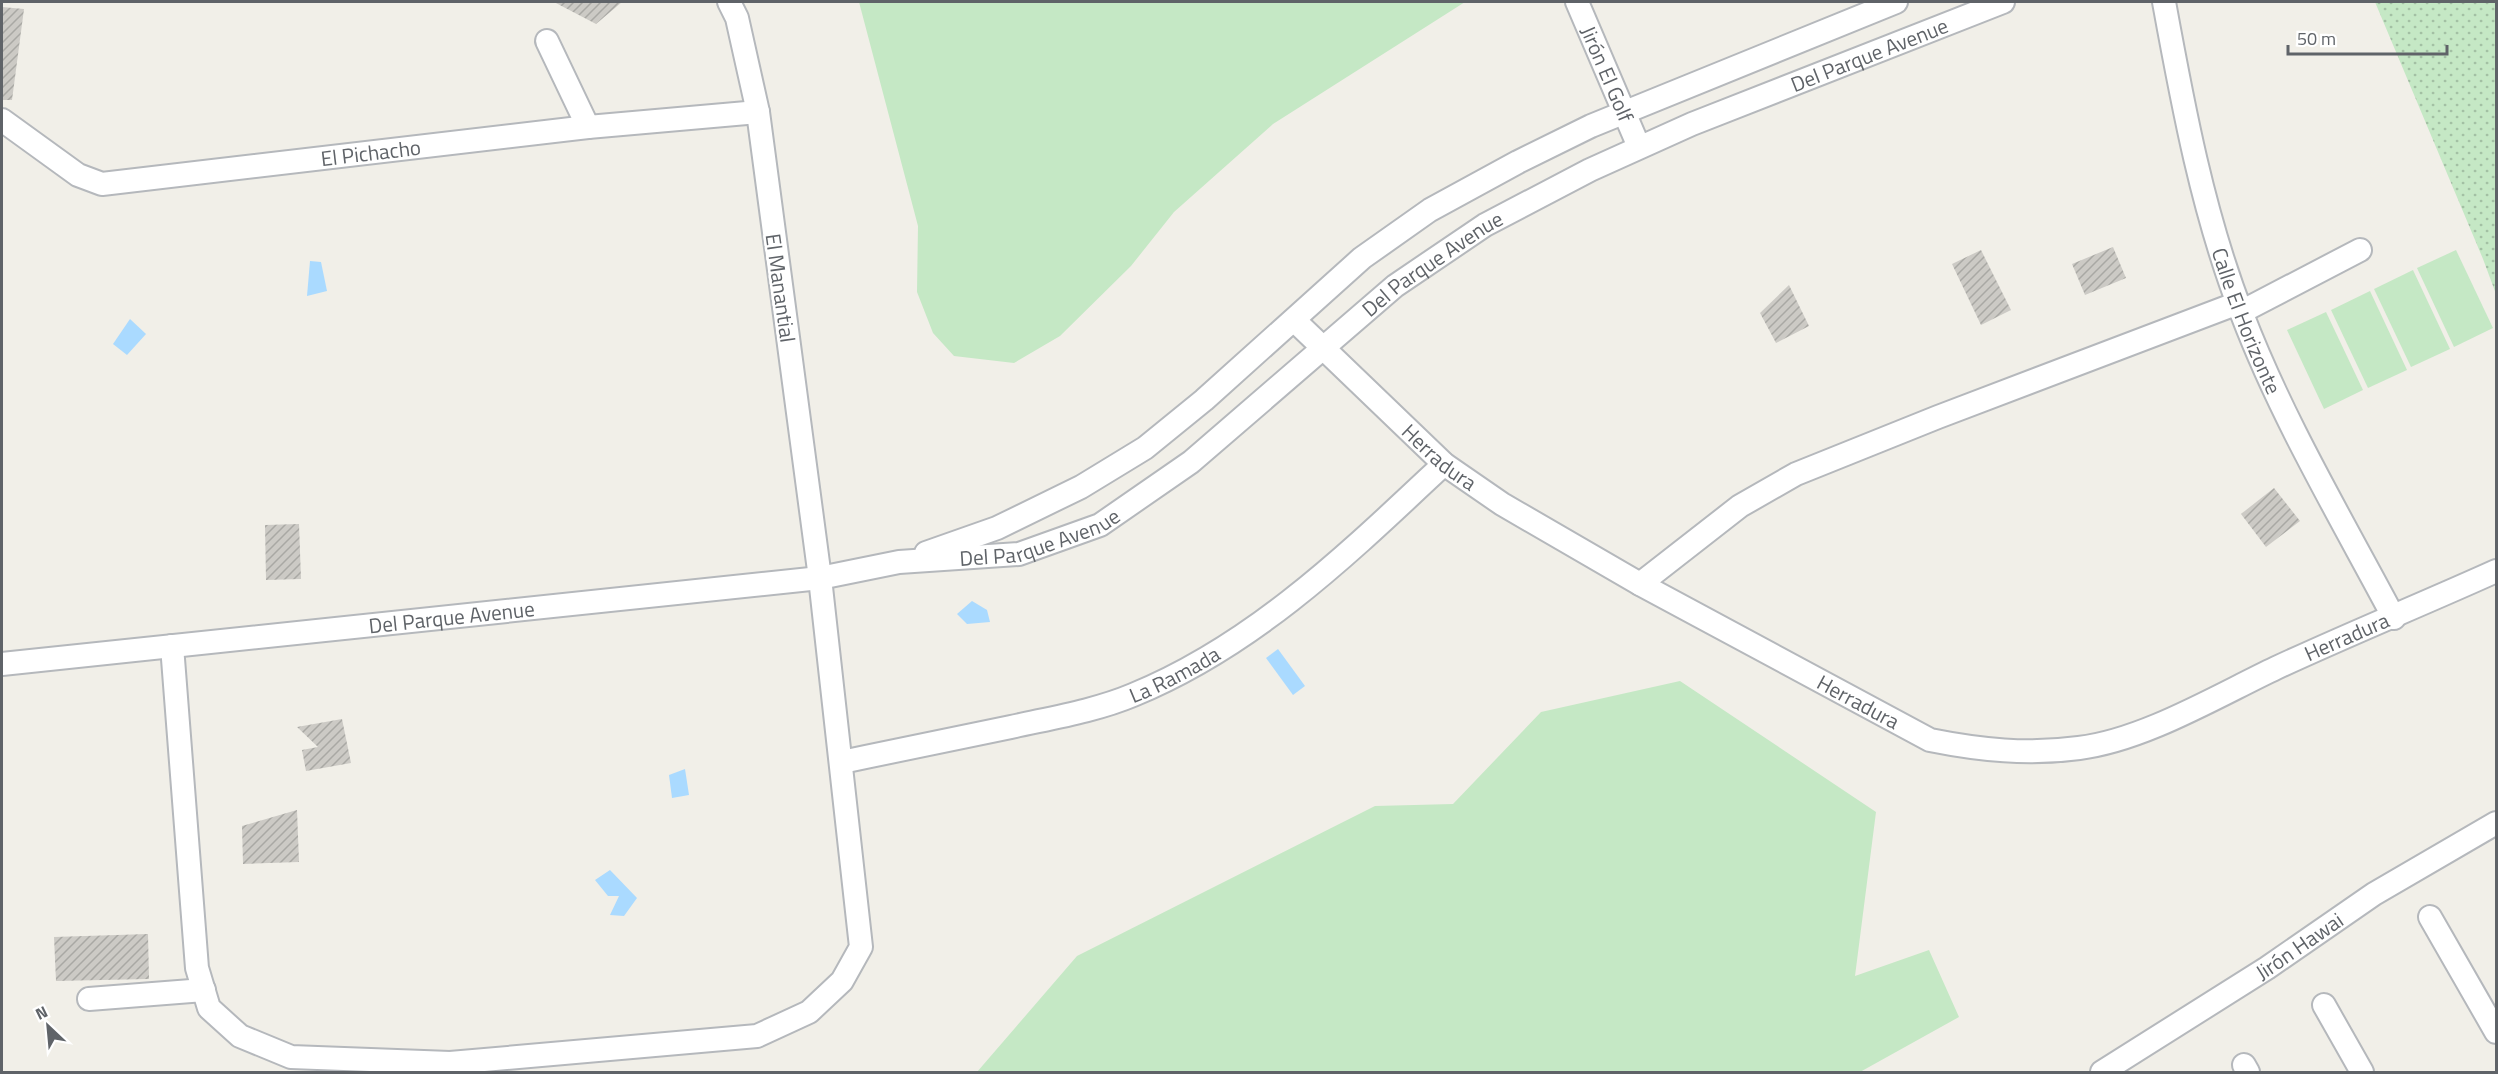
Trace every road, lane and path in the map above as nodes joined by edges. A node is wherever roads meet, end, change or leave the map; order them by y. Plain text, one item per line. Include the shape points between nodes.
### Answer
1 (729, 2) edge
2 (1576, 2) edge
3 (1896, 2) edge
4 (2003, 2) edge
5 (2169, 3) edge
6 (547, 41) dead end
7 (758, 112) junction
8 (1624, 112) junction
9 (2, 120) edge
10 (588, 127) junction
11 (1639, 147) junction
12 (2360, 250) dead end
13 (2239, 308) junction
14 (1294, 320) junction
15 (1324, 348) junction
16 (1444, 464) junction
17 (899, 562) junction
18 (2496, 571) edge
19 (820, 578) junction
20 (1640, 584) junction
21 (2394, 618) junction
22 (172, 646) junction
23 (2, 664) edge
24 (842, 762) junction
25 (2496, 823) edge
26 (2430, 917) dead end
27 (204, 990) junction
28 (89, 999) dead end
29 (2324, 1005) dead end
30 (2496, 1032) edge
31 (2102, 1072) edge
32 (2362, 1072) edge

1 - 7 street, El Manantial via 737,18
2 - 8 street, Jirón El Golf
3 - 8 street, Del Parque Avenue
4 - 11 street, Del Parque Avenue
5 - 13 street, Calle El Horizonte via 2205,194
6 - 10 street
7 - 10 street, El Pichacho
7 - 19 street, El Manantial
8 - 11 street, Jirón El Golf
8 - 14 street, Del Parque Avenue via 1518,162 1430,210 1362,258
9 - 10 street, El Pichacho via 78,175 102,184
11 - 15 street, Del Parque Avenue via 1516,207 1455,243 1395,286
12 - 13 street
13 - 20 street via 1938,417 1796,474 1740,506
13 - 21 street, Calle El Horizonte via 2284,407
14 - 15 street, Herradura
14 - 17 street, Del Parque Avenue via 1145,448 1081,488 997,528
15 - 16 street, Herradura
15 - 17 street, Del Parque Avenue via 1191,462 1100,525 1019,554
16 - 20 street, Herradura via 1502,504
16 - 24 street, La Ramada via 1338,564 1244,635 1188,669 1132,696 1069,715
17 - 19 street, Del Parque Avenue
18 - 21 street, Herradura
19 - 22 street, Del Parque Avenue
19 - 24 street, El Manantial
20 - 21 street, Herradura via 1930,740 1980,750 2032,752 2080,748 2130,737 2321,647
22 - 23 street, Del Parque Avenue
22 - 27 street, El Manantial via 197,968
24 - 27 street, El Manantial via 861,947 842,981 809,1012 757,1036 450,1063 291,1057 240,1036 209,1008
25 - 31 street, Jirón Hawai via 2374,894 2267,968
26 - 30 street
27 - 28 street
29 - 32 street

